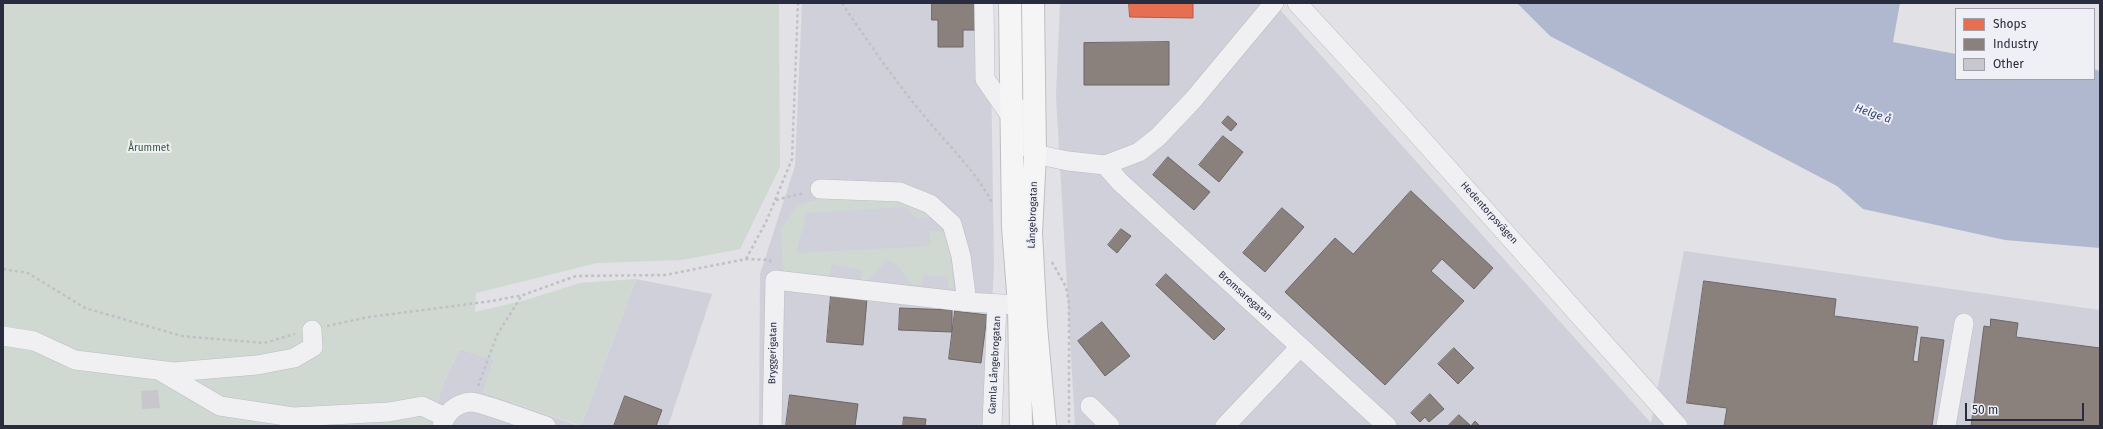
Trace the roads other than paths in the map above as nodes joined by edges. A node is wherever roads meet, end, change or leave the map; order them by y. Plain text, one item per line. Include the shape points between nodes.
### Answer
1 (984, 3) edge
2 (1010, 3) edge
3 (1018, 3) edge
4 (1033, 3) edge
5 (1274, 3) edge
6 (1297, 3) edge
7 (1010, 115) junction
8 (1035, 154) junction
9 (1105, 165) junction
10 (820, 189) road end
11 (967, 302) junction
12 (998, 304) junction
13 (1019, 305) junction
14 (1964, 323) dead end
15 (312, 330) road end
16 (3, 336) edge
17 (1300, 347) junction
18 (159, 370) junction
19 (1090, 406) dead end
20 (443, 422) edge
21 (546, 426) edge
22 (772, 426) edge
23 (992, 426) edge
24 (1021, 426) edge
25 (1045, 426) edge
26 (1110, 426) edge
27 (1225, 426) edge
28 (1387, 426) edge
29 (1678, 426) edge
30 (1946, 426) edge

1 - 7 street via 985,79
2 - 7 main road, Långebrogatan
3 - 8 street via 1022,132 1026,144
4 - 8 main road, Långebrogatan
5 - 9 street via 1193,100 1158,136 1139,152
6 - 29 street, Hedentorpsvägen
7 - 13 main road, Långebrogatan via 1013,227
8 - 9 street
8 - 25 main road, Långebrogatan via 1031,233
9 - 17 street, Bromsaregatan via 1120,182
10 - 11 street via 900,192 930,204 952,224 961,256
11 - 12 street
11 - 22 street, Bryggerigatan via 774,280
12 - 13 street
12 - 23 street, Gamla Långebrogatan
13 - 24 main road, Långebrogatan
14 - 30 street
15 - 18 street via 313,347 294,358 257,366 174,372
16 - 18 street via 34,341 75,360
17 - 27 street
17 - 28 street, Bromsaregatan
18 - 20 street via 220,406 292,417 389,412 422,406
19 - 26 street
20 - 21 street via 454,407 472,402

